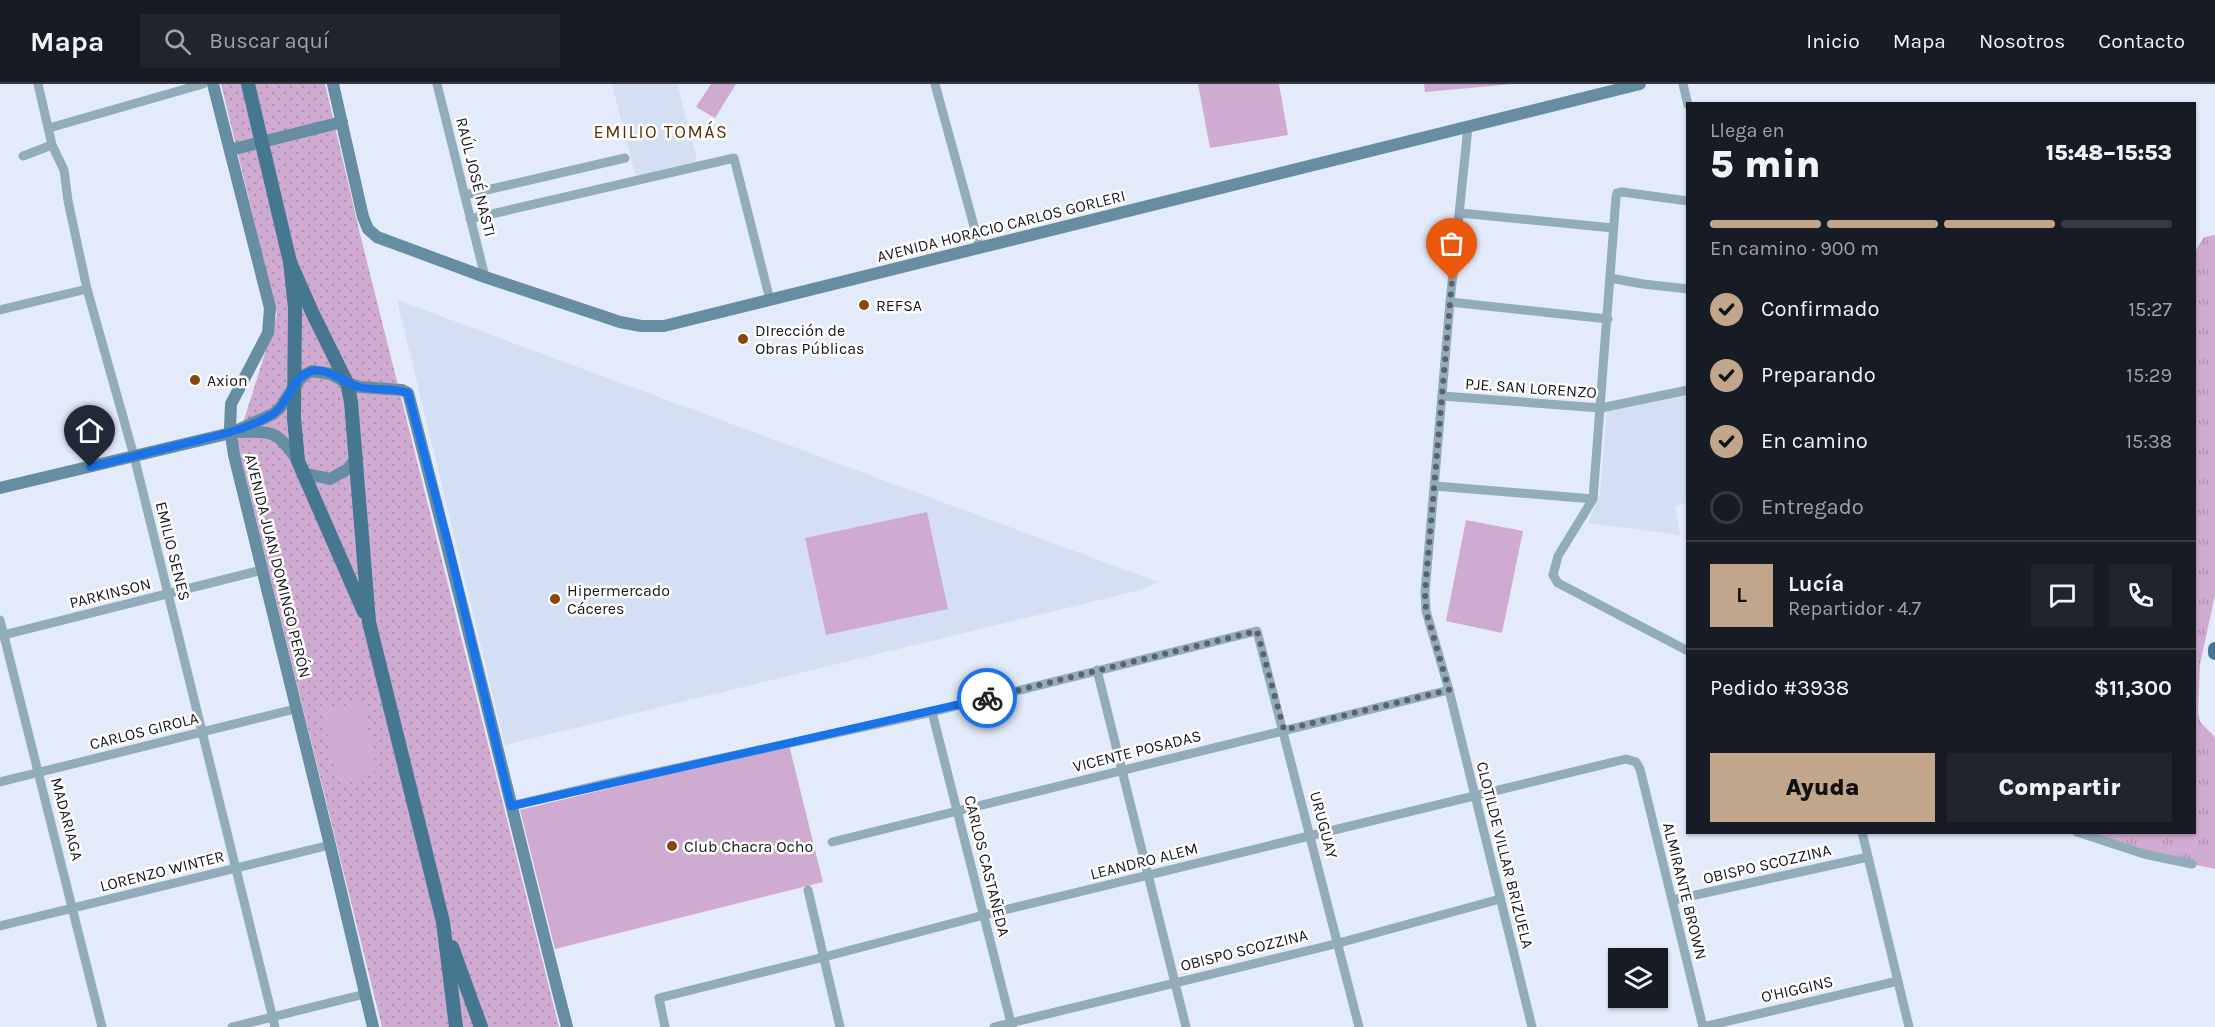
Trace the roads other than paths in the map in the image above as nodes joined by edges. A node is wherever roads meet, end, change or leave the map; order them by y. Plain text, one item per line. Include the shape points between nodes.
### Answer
1 (38, 84) edge
2 (203, 84) edge
3 (213, 84) edge
4 (248, 84) edge
5 (333, 84) edge
6 (437, 84) edge
7 (935, 84) edge
8 (1640, 84) edge
9 (1683, 84) edge
10 (1687, 102) edge
11 (342, 122) junction
12 (1468, 127) junction
13 (49, 128) junction
14 (262, 142) junction
15 (52, 145) junction
16 (230, 150) junction
17 (23, 156) dead end
18 (625, 158) dead end
19 (465, 195) junction
20 (1686, 201) edge
21 (1460, 213) junction
22 (470, 219) junction
23 (1613, 228) junction
24 (980, 248) junction
25 (291, 262) junction
26 (485, 277) junction
27 (1610, 278) junction
28 (87, 289) junction
29 (1686, 290) edge
30 (770, 300) junction
31 (1450, 302) junction
32 (0, 310) edge
33 (1608, 319) junction
34 (347, 383) junction
35 (295, 385) junction
36 (1686, 390) edge
37 (1442, 396) junction
38 (1601, 408) junction
39 (231, 433) junction
40 (134, 456) junction
41 (357, 457) junction
42 (300, 467) junction
43 (1435, 486) junction
44 (0, 488) edge
45 (1593, 499) junction
46 (262, 570) junction
47 (168, 594) junction
48 (0, 620) edge
49 (369, 622) junction
50 (2, 636) edge
51 (1686, 650) edge
52 (1097, 670) junction
53 (1449, 690) junction
54 (296, 709) junction
55 (932, 711) junction
56 (1284, 730) junction
57 (202, 732) junction
58 (1636, 762) joint
59 (1121, 770) junction
60 (39, 772) junction
61 (0, 782) edge
62 (1474, 795) junction
63 (511, 806) junction
64 (957, 811) junction
65 (1862, 834) edge
66 (2083, 834) edge
67 (1311, 835) junction
68 (832, 842) dead end
69 (330, 845) junction
70 (1868, 857) junction
71 (2192, 864) dead end
72 (236, 868) junction
73 (1148, 875) junction
74 (808, 890) dead end
75 (1500, 899) junction
76 (1673, 900) junction
77 (74, 908) junction
78 (984, 915) junction
79 (443, 922) junction
80 (0, 926) edge
81 (1339, 943) junction
82 (824, 957) junction
83 (1898, 981) junction
84 (1175, 983) junction
85 (365, 994) junction
86 (273, 1022) edge
87 (1011, 1025) edge
88 (102, 1027) edge
89 (232, 1027) edge
90 (373, 1027) edge
91 (456, 1027) edge
92 (481, 1027) edge
93 (567, 1027) edge
94 (665, 1027) edge
95 (840, 1027) edge
96 (994, 1027) edge
97 (1186, 1027) edge
98 (1359, 1027) edge
99 (1532, 1027) edge
100 (1703, 1027) edge
101 (1909, 1027) edge

1 - 13 street, EMILIO SENES
2 - 13 street
3 - 16 main road, AVENIDA JUAN DOMINGO PERÓN
4 - 14 main road
5 - 11 main road
6 - 19 street, RAÚL JOSÉ NASTI
7 - 24 street
8 - 12 main road, AVENIDA HORACIO CARLOS GORLERI
9 - 10 street
11 - 14 main road
11 - 26 main road, AVENIDA HORACIO CARLOS GORLERI via 368,229 377,237
12 - 21 street, CLOTILDE VILLAR BRIZUELA
12 - 24 main road, AVENIDA HORACIO CARLOS GORLERI
13 - 15 street, EMILIO SENES
14 - 16 main road
14 - 25 main road
15 - 17 street
15 - 28 street, EMILIO SENES via 64,170
16 - 39 main road, AVENIDA JUAN DOMINGO PERÓN via 270,308 268,333 231,404
18 - 19 street
19 - 22 street, RAÚL JOSÉ NASTI
20 - 23 street via 1617,193
21 - 23 street
21 - 31 street, CLOTILDE VILLAR BRIZUELA
22 - 26 street, RAÚL JOSÉ NASTI
22 - 30 street via 734,158
23 - 27 street
24 - 30 main road, AVENIDA HORACIO CARLOS GORLERI
25 - 34 main road
25 - 35 main road
26 - 30 main road, AVENIDA HORACIO CARLOS GORLERI via 641,326 664,326
27 - 29 street
27 - 33 street
28 - 32 street
28 - 40 street, EMILIO SENES
31 - 33 street
31 - 37 street, CLOTILDE VILLAR BRIZUELA
33 - 38 street
34 - 35 main road via 331,374 312,371
34 - 41 main road
34 - 63 main road via 408,393
35 - 39 main road via 273,414
35 - 42 main road via 294,418
36 - 38 street, PJE. SAN LORENZO
37 - 38 street, PJE. SAN LORENZO
37 - 43 street, CLOTILDE VILLAR BRIZUELA
38 - 45 street
39 - 40 main road
39 - 42 main road via 264,431 275,435 284,441
39 - 46 main road, AVENIDA JUAN DOMINGO PERÓN
40 - 44 main road
40 - 47 street, EMILIO SENES
41 - 42 main road via 348,469 330,479
41 - 49 main road
42 - 49 main road
43 - 45 street
43 - 53 street, CLOTILDE VILLAR BRIZUELA via 1426,611
45 - 51 street via 1558,556 1553,575 1558,583
46 - 47 street, PARKINSON
46 - 54 main road, AVENIDA JUAN DOMINGO PERÓN
47 - 50 street, PARKINSON
47 - 57 street, EMILIO SENES
48 - 50 street, MADARIAGA
49 - 79 main road
50 - 60 street, MADARIAGA
52 - 55 street
52 - 56 street, URUGUAY via 1257,631
52 - 59 street
53 - 56 street, VICENTE POSADAS
53 - 62 street, CLOTILDE VILLAR BRIZUELA
54 - 57 street, CARLOS GIROLA
54 - 69 main road, AVENIDA JUAN DOMINGO PERÓN
55 - 63 street
55 - 64 street, CARLOS CASTAÑEDA
56 - 59 street, VICENTE POSADAS
56 - 67 street, URUGUAY
57 - 60 street, CARLOS GIROLA
57 - 72 street, EMILIO SENES
58 - 62 street, LEANDRO ALEM via 1626,759
58 - 76 street, ALMIRANTE BROWN
59 - 64 street, VICENTE POSADAS
59 - 73 street
60 - 61 street, CARLOS GIROLA
60 - 77 street, MADARIAGA
62 - 67 street, LEANDRO ALEM
62 - 75 street, CLOTILDE VILLAR BRIZUELA
63 - 93 main road
64 - 68 street, VICENTE POSADAS
64 - 78 street, CARLOS CASTAÑEDA
65 - 70 street
66 - 71 street via 2144,854
67 - 73 street, LEANDRO ALEM
67 - 81 street, URUGUAY
69 - 72 street, LORENZO WINTER
69 - 85 main road, AVENIDA JUAN DOMINGO PERÓN
70 - 76 street, OBISPO SCOZZINA
70 - 83 street
72 - 77 street, LORENZO WINTER
72 - 86 street, EMILIO SENES
73 - 78 street, LEANDRO ALEM
73 - 84 street
74 - 82 street
75 - 81 street, OBISPO SCOZZINA
75 - 99 street, CLOTILDE VILLAR BRIZUELA
76 - 100 street, ALMIRANTE BROWN
77 - 80 street, LORENZO WINTER
77 - 88 street, MADARIAGA
78 - 82 street, LEANDRO ALEM
78 - 87 street, CARLOS CASTAÑEDA
79 - 91 main road
79 - 92 main road
81 - 84 street, OBISPO SCOZZINA
81 - 98 street, URUGUAY
82 - 94 street, LEANDRO ALEM via 659,998
82 - 95 street
83 - 100 street, O'HIGGINS
83 - 101 street
84 - 87 street, OBISPO SCOZZINA
84 - 97 street
85 - 86 street
85 - 90 main road, AVENIDA JUAN DOMINGO PERÓN
86 - 89 street
87 - 96 street, OBISPO SCOZZINA

